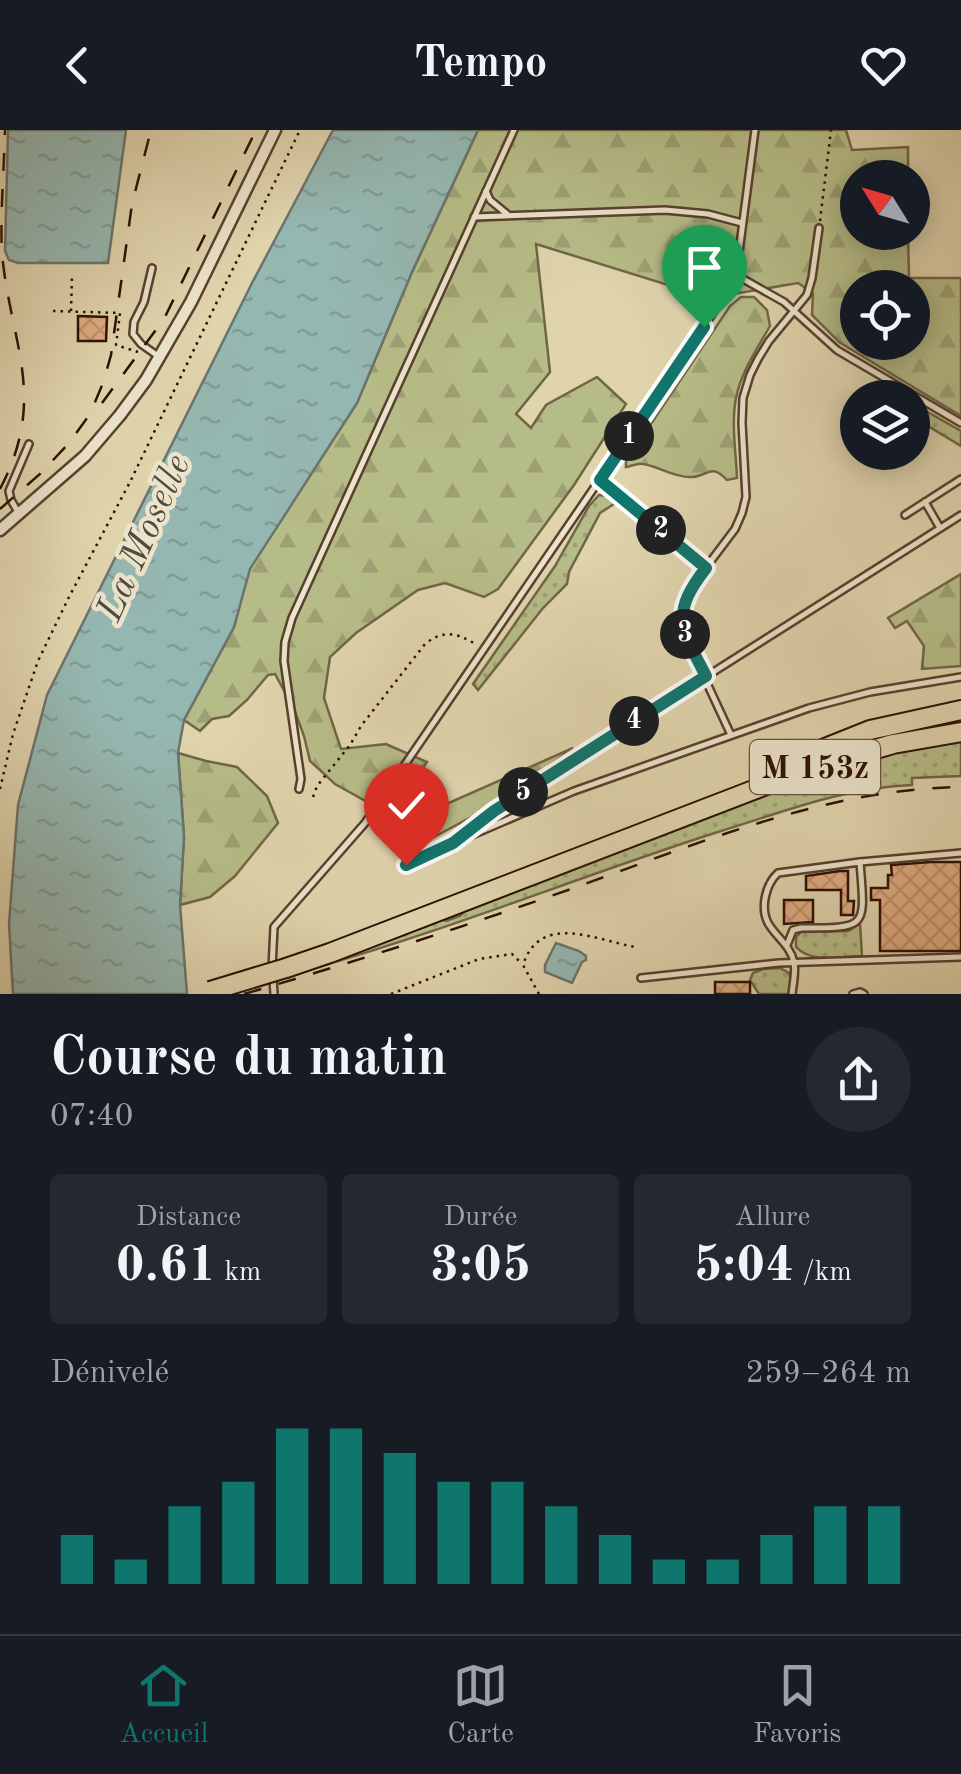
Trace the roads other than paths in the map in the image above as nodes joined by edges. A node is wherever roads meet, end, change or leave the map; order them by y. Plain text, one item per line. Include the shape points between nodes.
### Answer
1 (275, 130) edge
2 (514, 130) edge
3 (755, 130) edge
4 (486, 190) junction
5 (511, 216) junction
6 (474, 217) junction
7 (742, 223) junction
8 (819, 228) road end
9 (152, 268) dead end
10 (736, 275) junction
11 (793, 311) junction
12 (160, 357) junction
13 (961, 423) edge
14 (29, 444) dead end
15 (961, 479) edge
16 (600, 480) junction
17 (925, 502) junction
18 (20, 514) junction
19 (905, 514) dead end
20 (961, 515) edge
21 (940, 528) junction
22 (0, 530) edge
23 (706, 568) junction
24 (706, 676) junction
25 (961, 677) edge
26 (961, 710) edge
27 (961, 732) edge
28 (731, 736) junction
29 (299, 789) dead end
30 (676, 820) junction
31 (453, 843) junction
32 (961, 853) edge
33 (860, 862) junction
34 (406, 865) dead end
35 (787, 945) junction
36 (961, 958) edge
37 (794, 962) junction
38 (640, 978) dead end
39 (200, 994) edge
40 (274, 994) edge
41 (792, 994) edge
42 (853, 994) edge
43 (864, 994) edge

1 - 12 street
2 - 4 lane
3 - 7 lane
4 - 5 lane
4 - 6 lane
5 - 6 lane
5 - 7 lane via 666,210
6 - 29 lane via 292,618 284,661
7 - 10 lane
8 - 11 lane via 807,295
9 - 12 lane via 133,330
10 - 11 lane
10 - 16 lane
11 - 13 lane via 837,350
11 - 23 lane via 750,375 742,423 746,497 734,529
12 - 18 street via 101,437
14 - 18 lane via 10,490
15 - 17 lane
16 - 23 lane
16 - 40 lane via 365,823 274,927
17 - 19 lane
17 - 21 lane
18 - 22 street
20 - 21 lane
21 - 24 lane
23 - 24 lane via 681,618
24 - 28 lane
24 - 31 lane
25 - 28 lane via 833,700
26 - 30 main road via 870,730
27 - 30 main road, M 153z via 808,768
28 - 31 lane via 574,791
30 - 39 main road, M 153z, bridge via 330,954
31 - 34 lane
32 - 33 lane
33 - 35 lane via 859,919 842,928 794,930
33 - 35 lane via 778,872 770,880 766,921
35 - 37 lane
36 - 37 lane
37 - 38 lane
37 - 41 lane
42 - 43 lane

